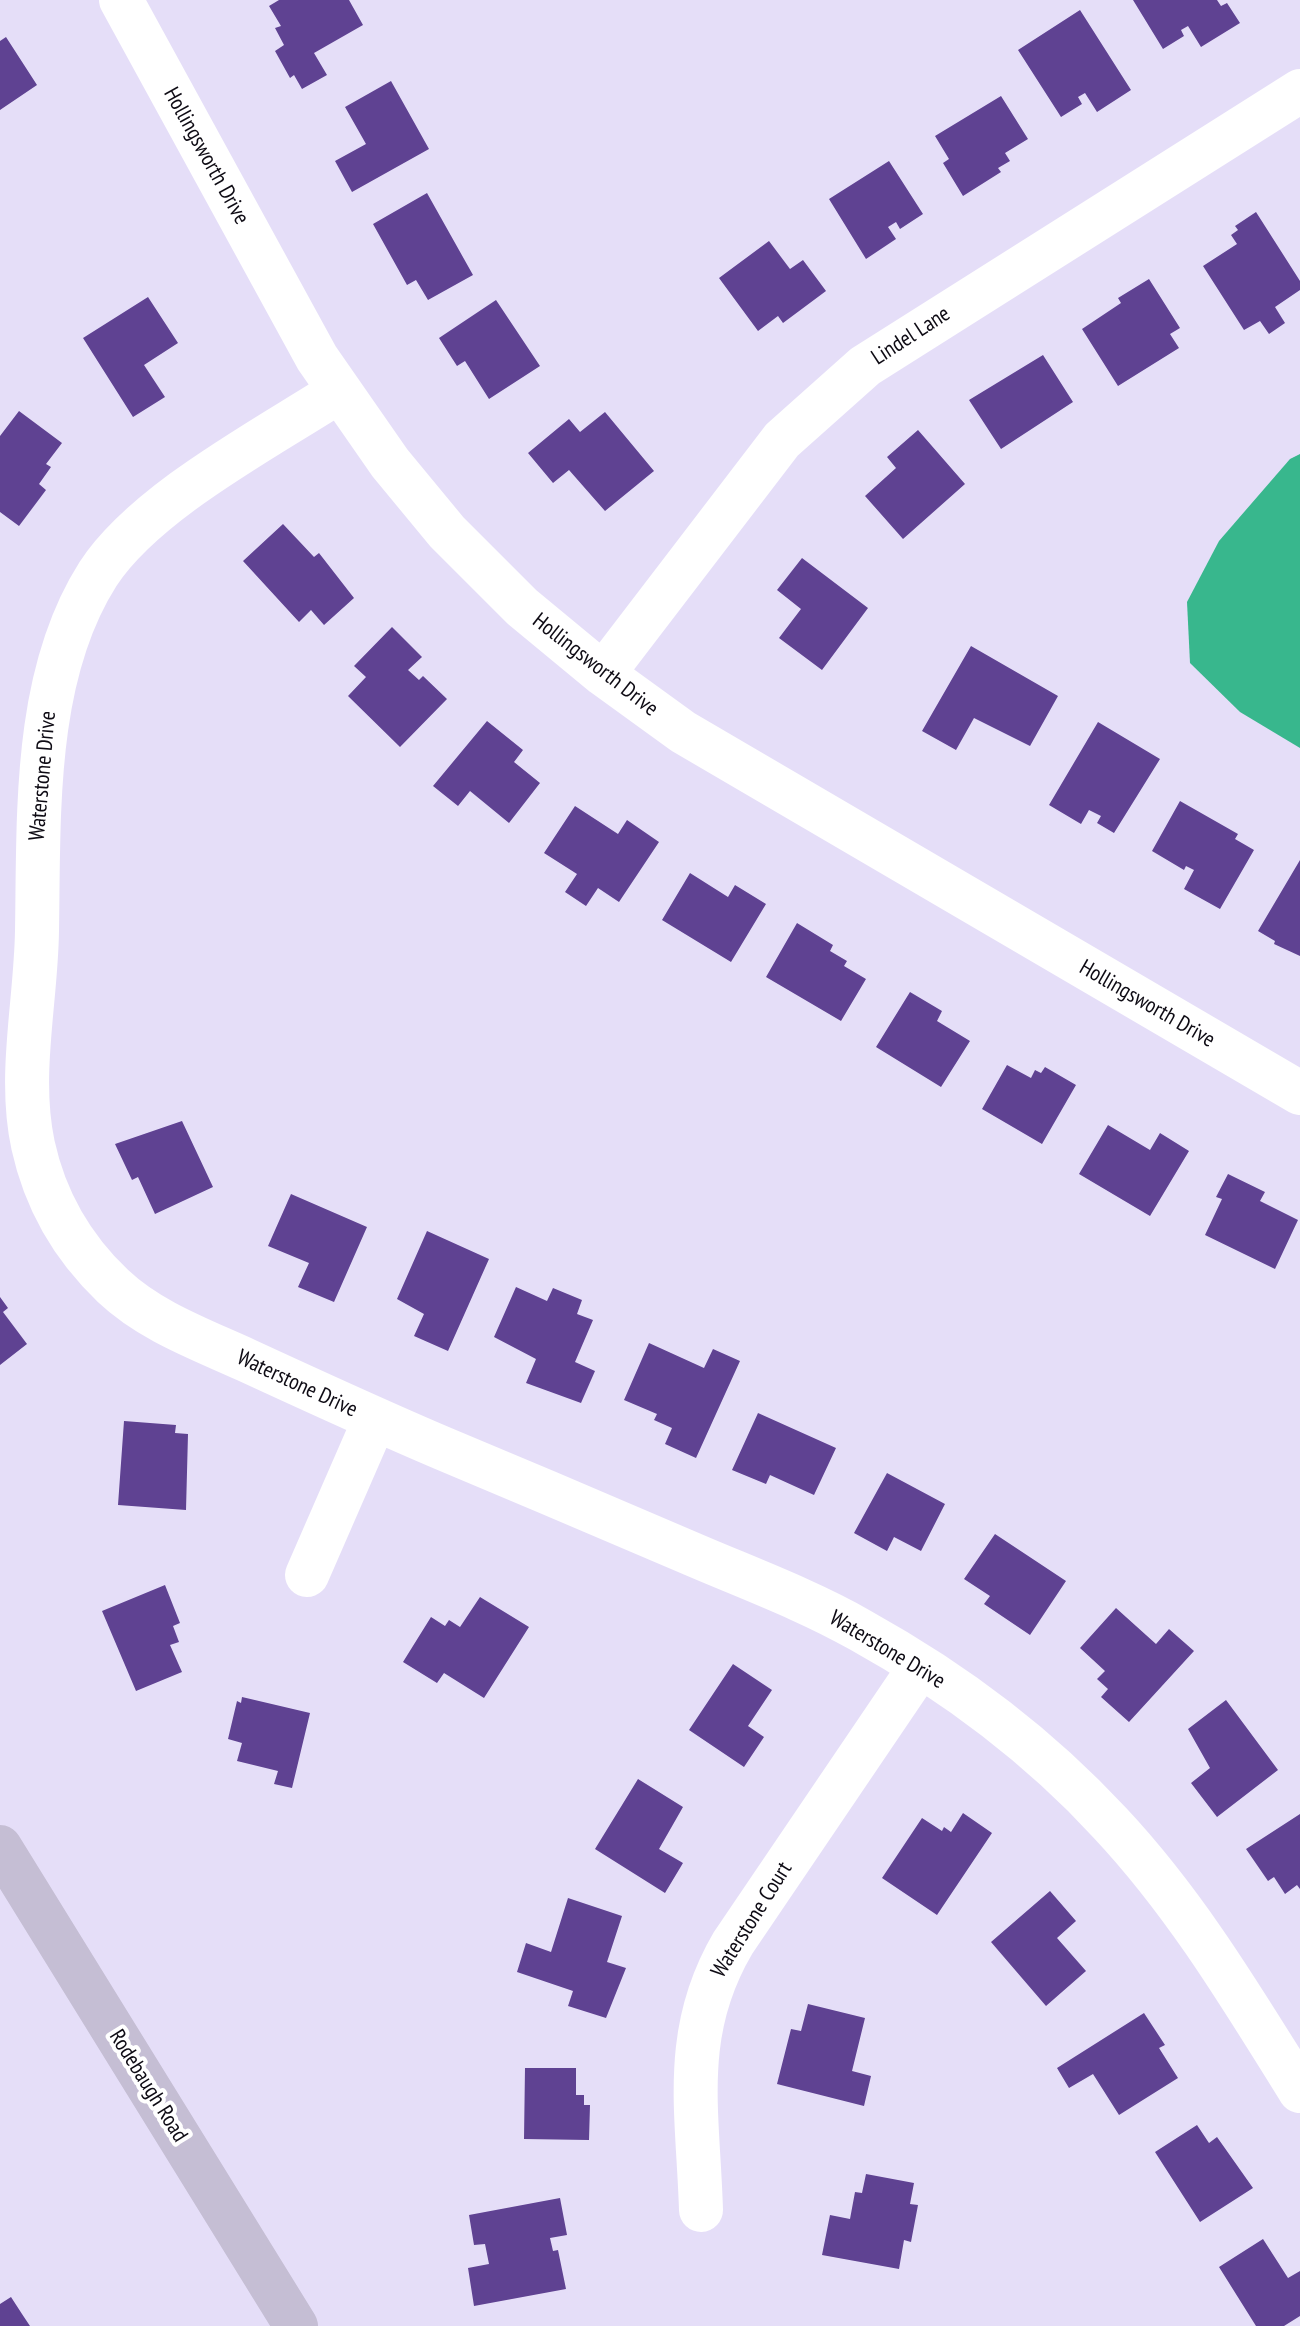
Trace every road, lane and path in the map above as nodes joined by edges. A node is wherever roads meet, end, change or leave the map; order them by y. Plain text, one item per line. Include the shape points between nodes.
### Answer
1 (121, 0) edge
2 (1300, 91) edge
3 (338, 392) junction
4 (603, 674) junction
5 (1300, 1093) edge
6 (375, 1419) junction
7 (307, 1575) dead end
8 (920, 1667) junction
9 (0, 1847) edge
10 (1300, 2091) edge
11 (701, 2210) dead end
12 (296, 2326) edge

1 - 3 street, Hollingsworth Drive
2 - 4 street, Lindel Lane via 865,366 782,440
3 - 4 street, Hollingsworth Drive via 447,532 522,607
3 - 6 street, Waterstone Drive via 160,508 115,551 71,622 49,709 35,870 28,1107 33,1144 55,1211 110,1284 169,1325
4 - 5 street, Hollingsworth Drive via 719,754
6 - 7 street
6 - 8 street, Waterstone Drive via 811,1604
8 - 10 street, Waterstone Drive via 1019,1738 1110,1822 1199,1931
8 - 11 street, Waterstone Court via 733,1943 711,1986 695,2066
9 - 12 street, Rodebaugh Road

